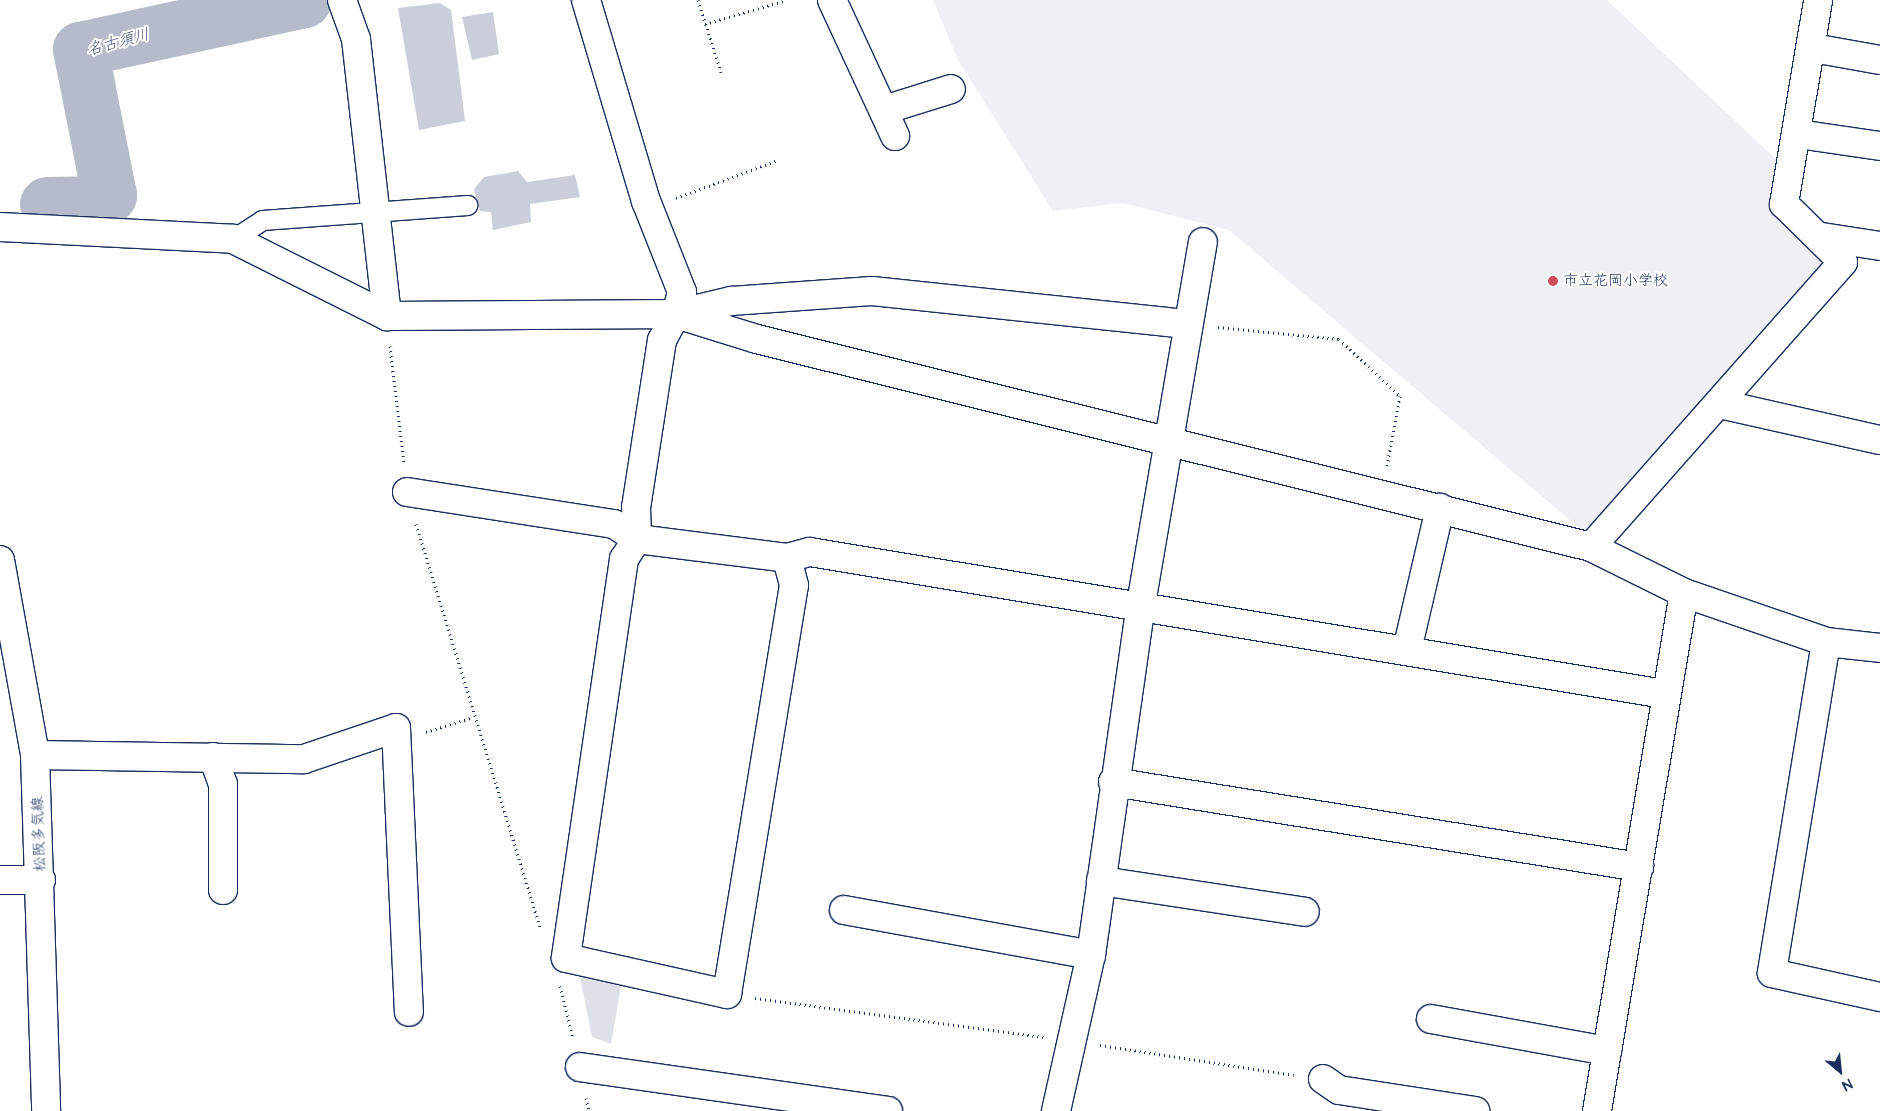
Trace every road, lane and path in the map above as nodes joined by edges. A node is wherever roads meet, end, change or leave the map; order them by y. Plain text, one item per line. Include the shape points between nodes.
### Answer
1 (342, 0) edge
2 (586, 0) edge
3 (698, 0) edge
4 (787, 0) edge
5 (832, 0) edge
6 (1818, 0) edge
7 (705, 24) junction
8 (1814, 48) junction
9 (1880, 60) edge
10 (720, 72) dead end
11 (951, 89) dead end
12 (884, 110) junction
13 (1798, 134) junction
14 (895, 136) dead end
15 (1880, 146) edge
16 (778, 160) dead end
17 (467, 205) dead end
18 (373, 213) junction
19 (652, 217) junction
20 (0, 227) edge
21 (1822, 237) junction
22 (233, 239) junction
23 (1203, 242) dead end
24 (1880, 246) edge
25 (676, 314) junction
26 (386, 316) junction
27 (1186, 324) junction
28 (1720, 404) junction
29 (1880, 440) edge
30 (1170, 441) junction
31 (407, 492) junction
32 (1382, 494) junction
33 (1440, 508) junction
34 (637, 539) junction
35 (1590, 547) junction
36 (788, 558) junction
37 (0, 560) edge
38 (1684, 592) junction
39 (1141, 604) junction
40 (1826, 642) junction
41 (1880, 648) edge
42 (1408, 650) junction
43 (1664, 694) junction
44 (473, 716) junction
45 (397, 741) junction
46 (35, 755) junction
47 (213, 757) junction
48 (1113, 782) junction
49 (1639, 867) junction
50 (0, 880) edge
51 (41, 880) junction
52 (1101, 881) junction
53 (223, 890) dead end
54 (844, 910) dead end
55 (1305, 912) dead end
56 (1091, 955) junction
57 (566, 958) junction
58 (728, 994) junction
59 (1880, 997) edge
60 (409, 1012) dead end
61 (1431, 1019) dead end
62 (1073, 1041) junction
63 (1607, 1051) junction
64 (580, 1067) junction
65 (1323, 1079) joint
66 (46, 1111) edge
67 (590, 1111) edge
68 (888, 1111) edge
69 (1056, 1111) edge
70 (1475, 1111) edge
71 (1598, 1111) edge

1 - 18 street via 356,39
2 - 19 street
3 - 7 path
4 - 7 path
5 - 12 street
6 - 8 street
7 - 10 path
8 - 9 street
8 - 13 street
11 - 12 street
12 - 14 street
13 - 15 street
13 - 21 street via 1784,204
16 - 19 path via 667,201
17 - 18 lane
18 - 22 lane via 262,220
18 - 26 street
19 - 25 street via 682,292
20 - 22 street
21 - 24 street
21 - 28 street via 1843,262
22 - 26 street
23 - 27 street
25 - 26 street
25 - 27 street via 731,301 872,291
25 - 30 street via 757,339
25 - 34 street via 662,340 636,507
26 - 31 path
27 - 30 street
27 - 32 path via 1339,339 1400,396
28 - 29 street
28 - 35 street
30 - 32 street
30 - 39 street
31 - 34 street via 614,524
31 - 44 path
32 - 33 street
33 - 35 street
33 - 42 street
34 - 36 street
34 - 57 street via 624,559
35 - 38 street
36 - 39 street via 810,552
36 - 58 street via 794,585
37 - 46 street, 松阪多気線
38 - 40 street
38 - 43 street
39 - 42 street
39 - 48 street
40 - 41 street
40 - 59 street via 1772,973
42 - 43 street
43 - 49 street
44 - 45 path
44 - 57 path via 548,954
45 - 47 street via 396,728 304,759
45 - 60 street
46 - 47 street
46 - 51 street, 松阪多気線
47 - 53 street via 223,784
48 - 49 street
48 - 52 street
49 - 63 street
50 - 51 street
51 - 66 street, 松阪多気線
52 - 55 street
52 - 56 street
54 - 56 street
56 - 62 street
57 - 58 street
57 - 64 path via 558,976
58 - 62 path
61 - 63 street
62 - 65 path
62 - 69 street
63 - 71 street
64 - 67 path
64 - 68 street
65 - 70 street via 1339,1090

